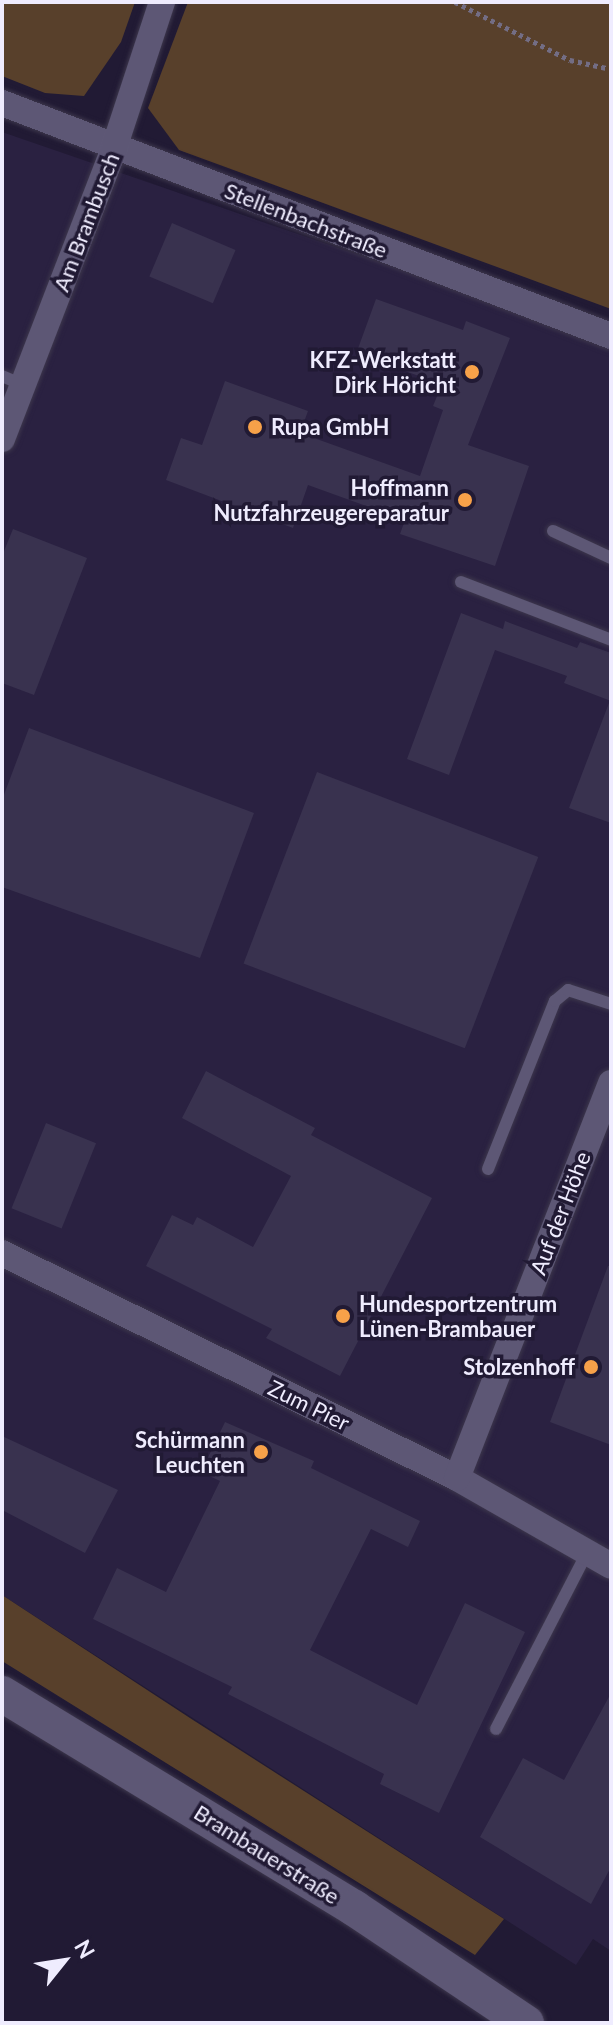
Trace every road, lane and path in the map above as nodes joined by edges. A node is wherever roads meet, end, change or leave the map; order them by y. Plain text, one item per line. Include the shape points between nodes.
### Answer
1 (162, 2) edge
2 (455, 2) edge
3 (611, 69) edge
4 (2, 103) edge
5 (114, 148) junction
6 (611, 336) edge
7 (12, 381) edge
8 (2, 439) edge
9 (553, 531) dead end
10 (611, 558) edge
11 (461, 582) dead end
12 (611, 640) edge
13 (611, 1004) edge
14 (611, 1083) edge
15 (488, 1169) dead end
16 (2, 1253) edge
17 (457, 1478) junction
18 (588, 1551) junction
19 (611, 1566) edge
20 (2, 1694) edge
21 (496, 1729) dead end
22 (526, 2023) edge

1 - 5 street, Am Brambusch
2 - 3 path via 570,60
4 - 5 street, Stellenbachstraße
5 - 6 street, Stellenbachstraße
5 - 7 street, Am Brambusch
7 - 8 street, Am Brambusch
9 - 10 lane
11 - 12 lane
13 - 15 lane via 568,990 555,1001
14 - 17 street, Auf der Höhe
16 - 17 street, Zum Pier
17 - 18 street, Zum Pier
18 - 19 street, Zum Pier
18 - 21 lane
20 - 22 main road, Brambauerstraße via 354,1908

